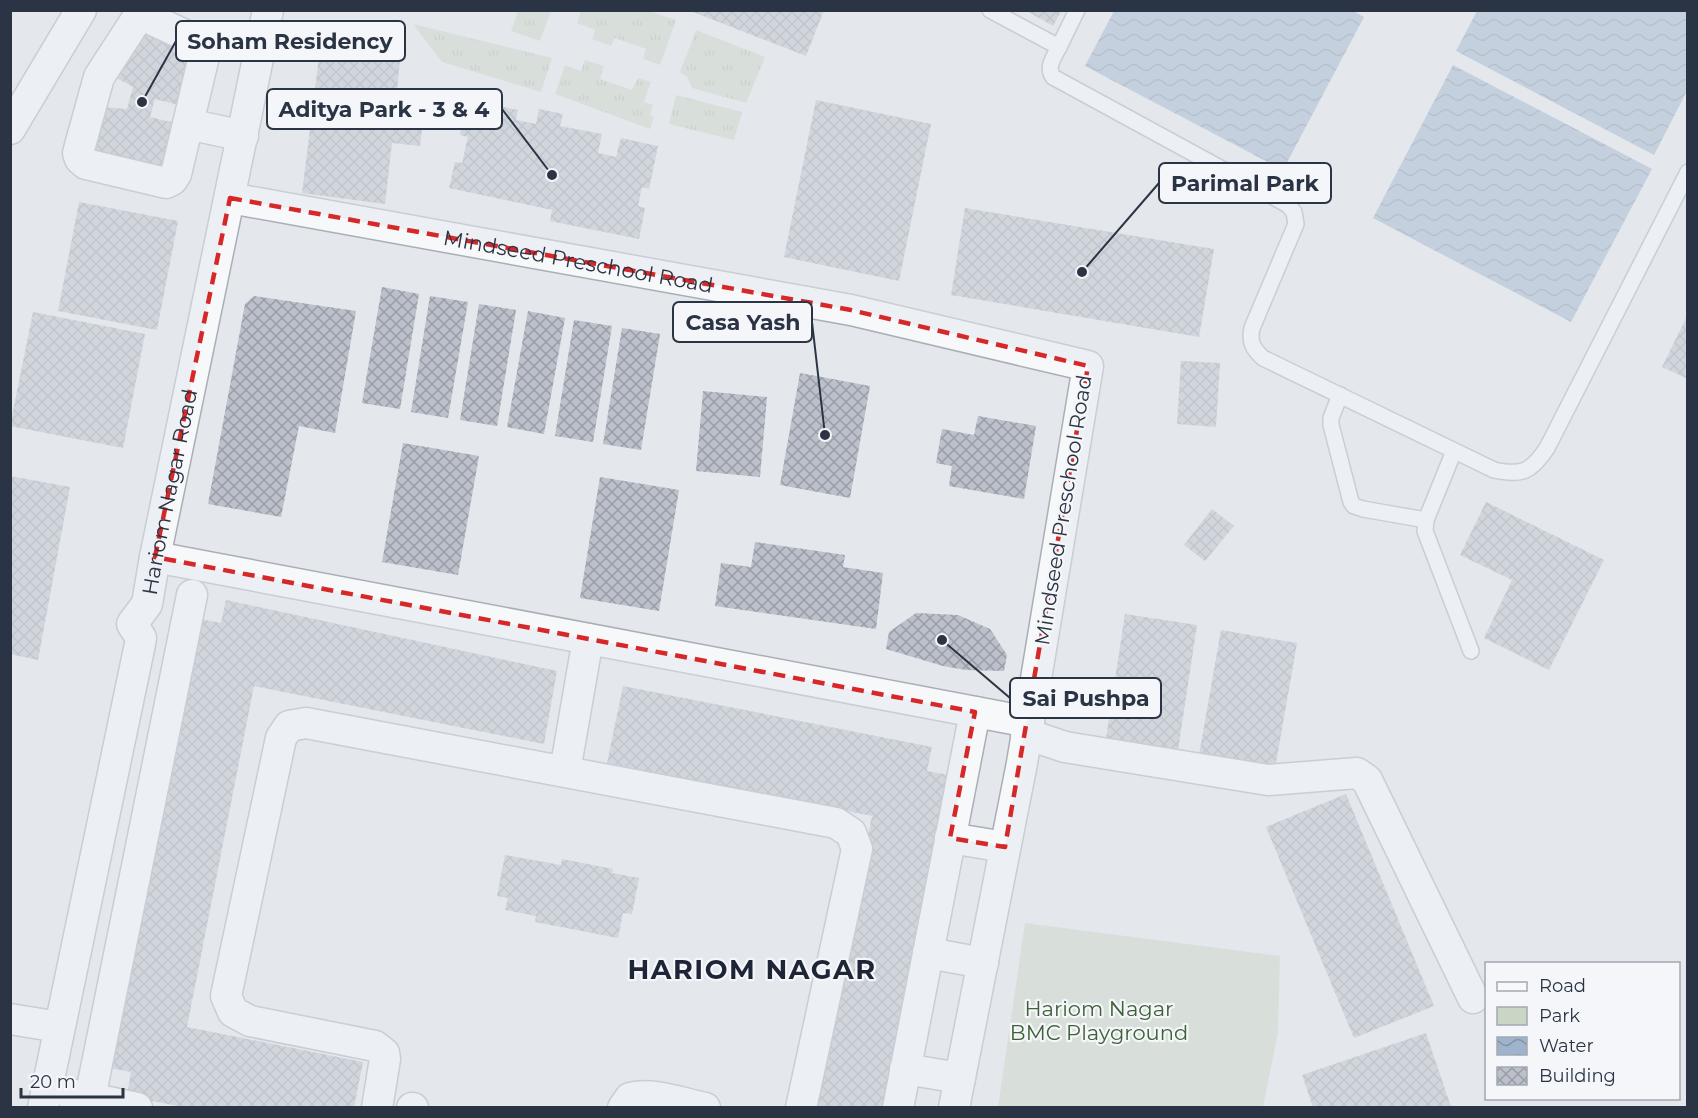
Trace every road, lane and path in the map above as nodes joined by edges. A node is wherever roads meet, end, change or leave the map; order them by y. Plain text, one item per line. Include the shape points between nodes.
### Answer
1 (81, 10) edge
2 (268, 10) edge
3 (990, 10) edge
4 (1077, 10) edge
5 (1059, 47) junction
6 (188, 124) junction
7 (10, 129) edge
8 (243, 136) junction
9 (1688, 172) edge
10 (230, 198) junction
11 (1340, 395) junction
12 (1454, 451) junction
13 (1426, 520) junction
14 (155, 557) junction
15 (192, 595) dead end
16 (588, 639) junction
17 (140, 641) junction
18 (1472, 651) dead end
19 (180, 652) junction
20 (975, 712) junction
21 (1028, 728) junction
22 (565, 771) junction
23 (106, 806) junction
24 (147, 813) junction
25 (950, 838) junction
26 (1005, 847) junction
27 (81, 922) junction
28 (124, 931) junction
29 (928, 953) junction
30 (982, 963) junction
31 (1473, 998) dead end
32 (107, 1013) junction
33 (62, 1016) junction
34 (10, 1019) edge
35 (905, 1069) junction
36 (960, 1078) junction
37 (90, 1098) junction
38 (44, 1099) edge
39 (137, 1107) edge
40 (377, 1107) edge
41 (623, 1107) edge
42 (705, 1107) edge
43 (801, 1107) edge
44 (898, 1107) edge
45 (954, 1107) edge

1 - 7 street
2 - 8 street, Hariom Nagar Road
3 - 5 lane
4 - 5 lane
5 - 11 lane via 1050,65 1053,77 1288,205 1294,212 1296,224 1252,328 1253,349 1263,358
6 - 6 street via 176,174 166,183 86,164 80,159 78,153 99,77 141,16 205,45
6 - 8 street
8 - 10 street, Hariom Nagar Road
9 - 12 lane via 1538,461 1526,472 1511,474
10 - 14 street, Hariom Nagar Road
10 - 21 street, Mindseed Preschool Road via 851,310 1088,366
11 - 12 lane
11 - 13 lane via 1331,425 1351,502 1354,506
12 - 13 lane
13 - 18 lane via 1427,540
14 - 16 street
14 - 17 street, Hariom Nagar Road via 147,604 132,624
15 - 19 street
16 - 20 street
16 - 22 street
17 - 19 street
17 - 23 street, Hariom Nagar Road
19 - 24 street
20 - 21 street
20 - 25 street
21 - 26 street
21 - 31 street via 1065,747 1268,780 1357,773 1367,780
22 - 40 street via 306,723 289,726 281,738 226,996 232,1012 250,1021 381,1049 385,1059
22 - 43 street via 836,823 851,833 857,849
23 - 24 street
23 - 27 street, Hariom Nagar Road
24 - 28 street
25 - 26 street
25 - 29 street
26 - 30 street
27 - 28 street
27 - 33 street, Hariom Nagar Road
28 - 32 street
29 - 30 street
29 - 35 street
30 - 36 street
32 - 33 street
32 - 37 street
33 - 34 street
33 - 38 street, Hariom Nagar Road
35 - 36 street
35 - 44 street
36 - 45 street
37 - 38 street
37 - 39 street
41 - 42 street via 630,1098 638,1096

